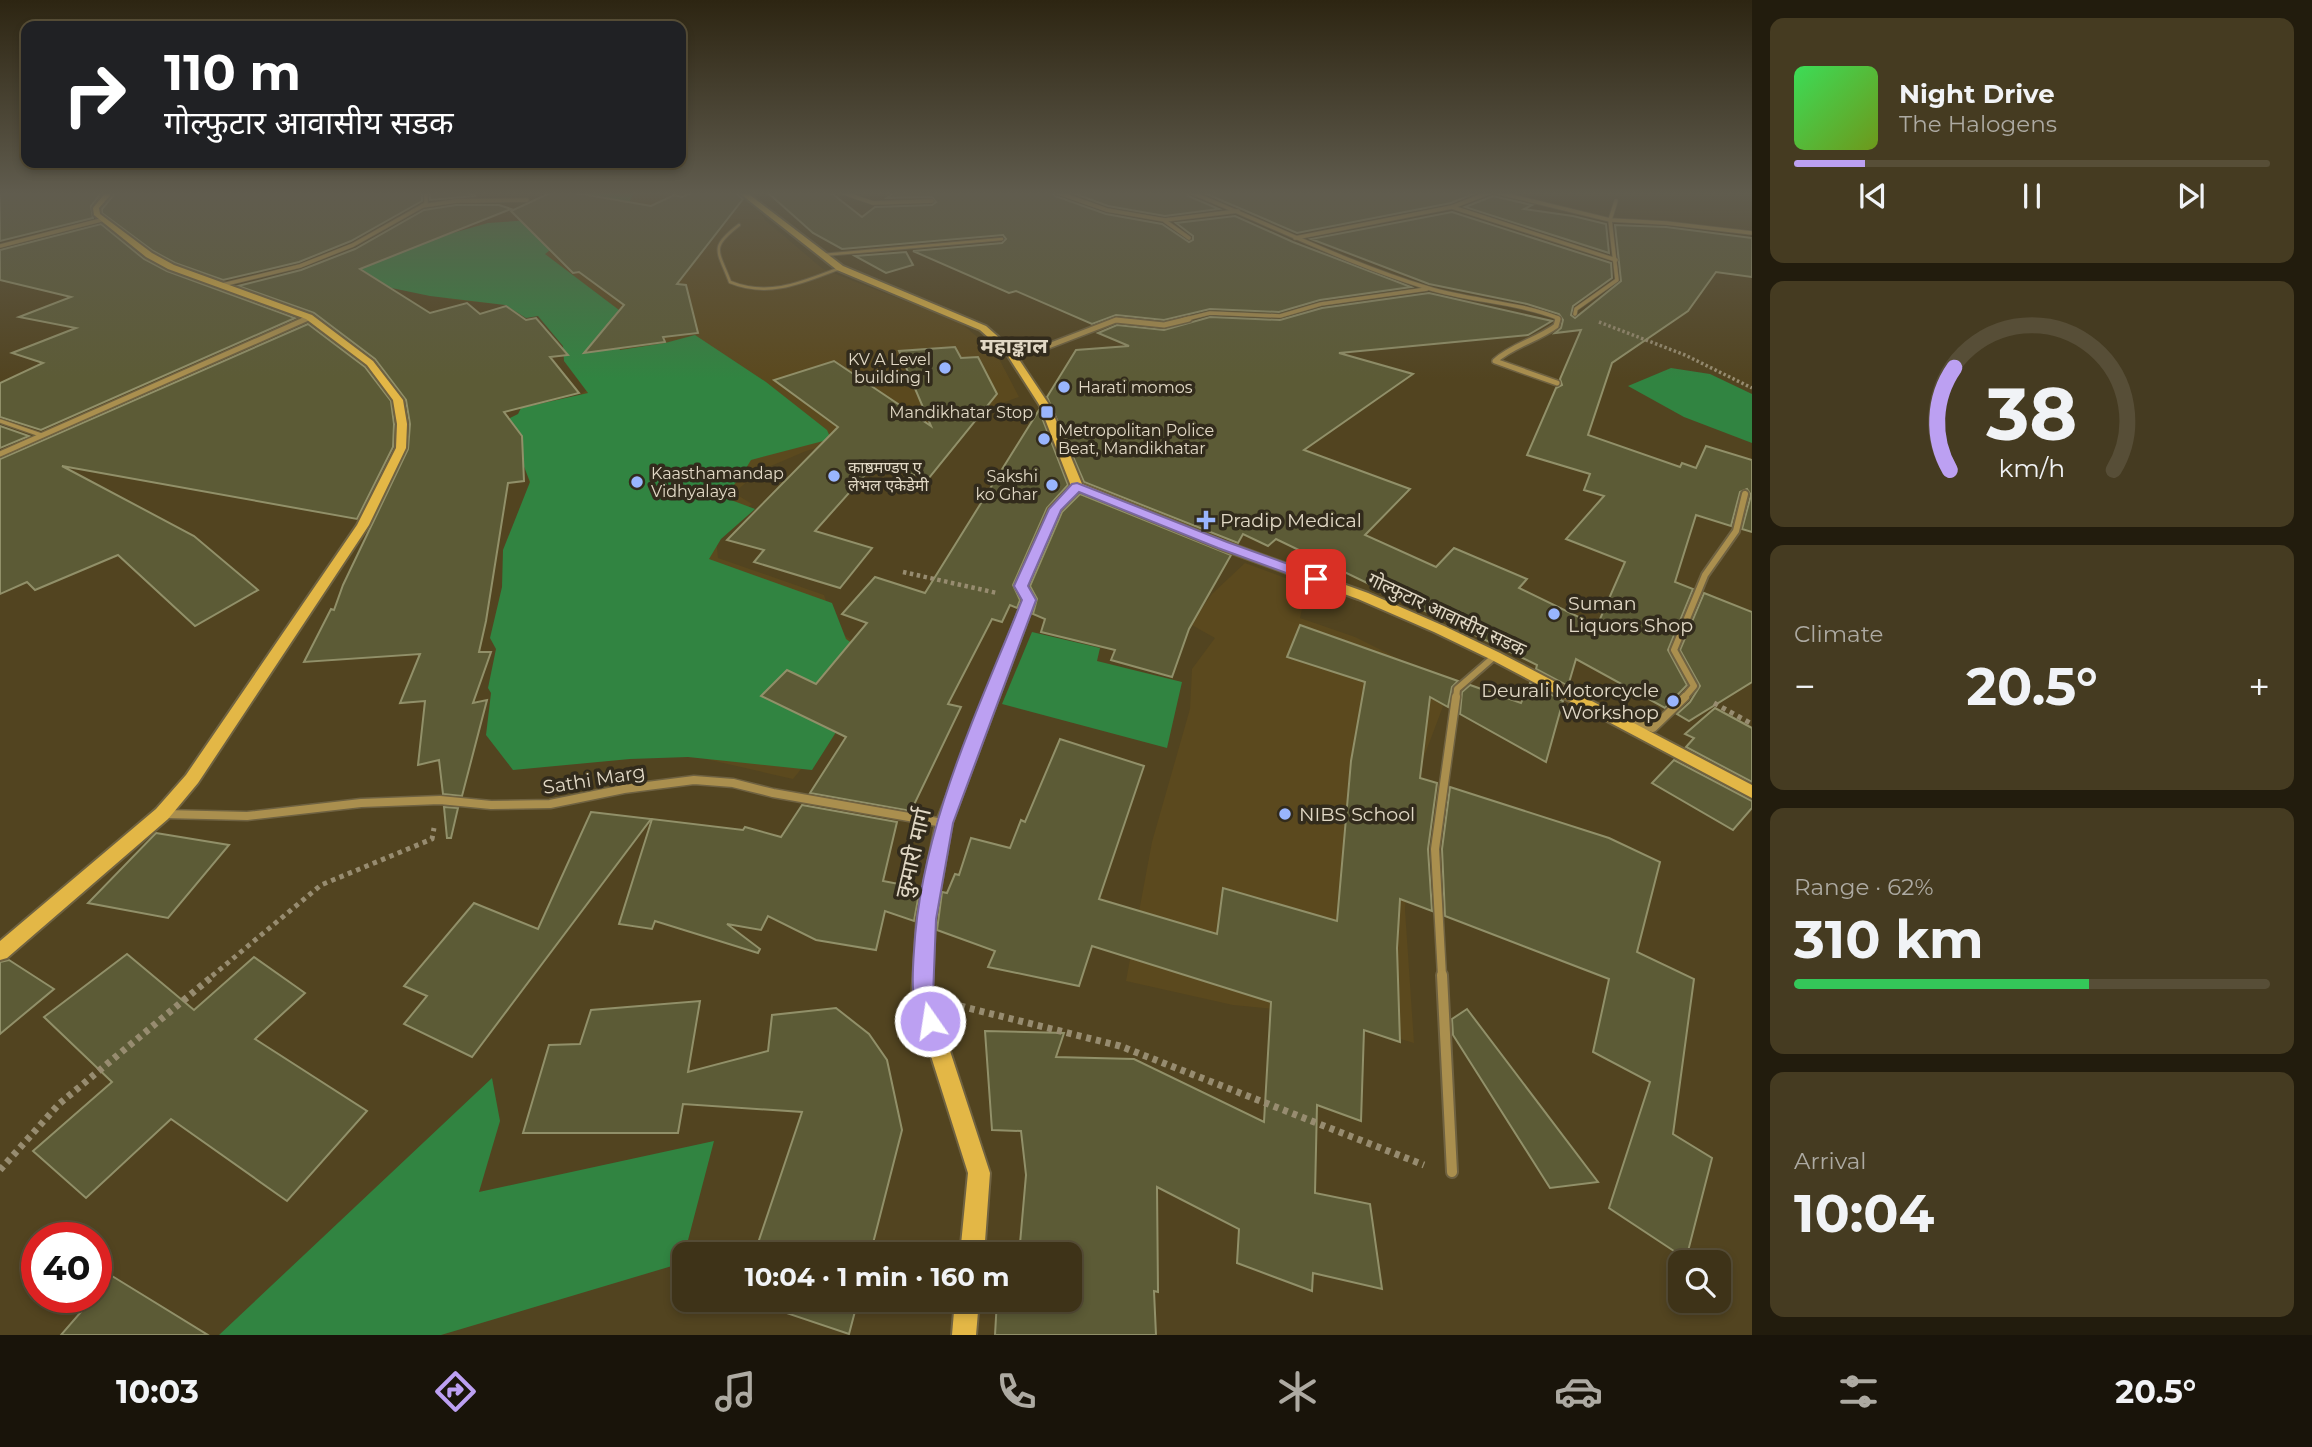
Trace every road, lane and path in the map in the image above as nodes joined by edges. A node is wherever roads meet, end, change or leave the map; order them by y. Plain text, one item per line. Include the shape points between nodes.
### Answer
1 (147, 254) edge
2 (330, 254) edge
3 (719, 254) edge
4 (831, 254) edge
5 (1337, 254) edge
6 (1598, 254) edge
7 (1615, 254) edge
8 (823, 255) joint
9 (1616, 260) junction
10 (840, 268) junction
11 (222, 285) junction
12 (1428, 289) junction
13 (1575, 314) joint
14 (309, 317) junction
15 (1009, 351) junction
16 (1557, 383) dead end
17 (1752, 388) edge
18 (0, 421) edge
19 (41, 435) junction
20 (0, 454) edge
21 (1077, 486) junction
22 (1745, 494) dead end
23 (903, 572) dead end
24 (1029, 600) junction
25 (1495, 656) junction
26 (1692, 690) junction
27 (1599, 710) junction
28 (1752, 724) edge
29 (1752, 792) edge
30 (440, 800) junction
31 (162, 814) junction
32 (944, 823) junction
33 (0, 952) edge
34 (922, 996) junction
35 (0, 1170) edge
36 (1452, 1172) joint
37 (973, 1242) edge
38 (966, 1312) edge
39 (964, 1335) edge

1 - 11 street
2 - 11 street
3 - 10 lane via 730,282 741,288 778,290
4 - 8 lane
5 - 12 street
6 - 9 street
7 - 9 street
8 - 10 street
9 - 13 street via 1617,280
10 - 15 street via 983,328
11 - 14 street
12 - 15 street via 1321,304 1280,316 1210,313 1164,325 1116,320 1038,350
12 - 16 street via 1558,318 1544,336 1495,361
13 - 17 path via 1685,355
14 - 19 street
14 - 31 street via 370,363 398,400 401,447 363,525 208,758
15 - 21 street via 1045,406
18 - 19 lane
19 - 20 street
21 - 24 street, कुमारी मार्ग via 1055,509 1021,586
21 - 25 street, गोल्फुटार आवासीय सडक via 1363,596
22 - 26 street via 1743,519 1706,572 1674,650
23 - 24 path
24 - 32 street, कुमारी मार्ग
25 - 27 street, गोल्फुटार आवासीय सडक
25 - 36 street via 1457,689 1435,849
26 - 27 street via 1653,728
26 - 28 path
27 - 29 street, गोल्फुटार आवासीय सडक
30 - 31 street, Sathi Marg via 361,803 247,816
30 - 32 street, Sathi Marg via 550,804 694,780 733,783
30 - 35 path via 432,839 321,884 59,1104
31 - 33 street
32 - 34 street, कुमारी मार्ग via 926,919
34 - 36 path via 1120,1046
34 - 37 street, कुमारी मार्ग via 979,1173
38 - 39 street

